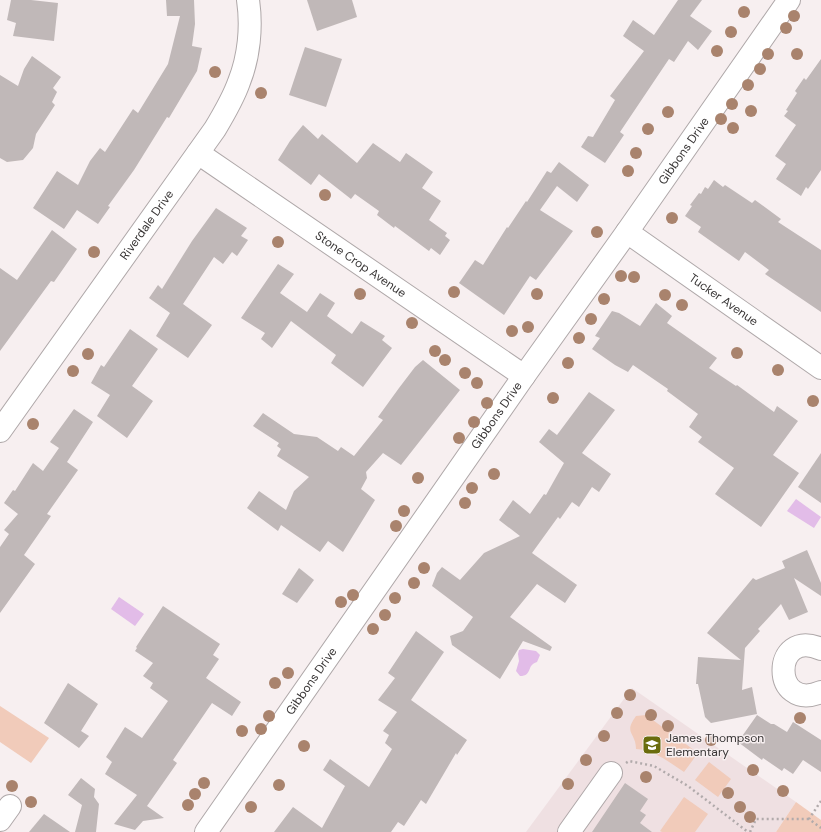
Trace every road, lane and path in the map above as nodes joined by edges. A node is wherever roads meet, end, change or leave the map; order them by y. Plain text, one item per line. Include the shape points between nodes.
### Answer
1 (248, 0) edge
2 (789, 0) edge
3 (198, 154) junction
4 (627, 232) junction
5 (821, 368) edge
6 (524, 376) junction
7 (0, 431) edge
8 (821, 649) edge
9 (821, 692) edge
10 (611, 772) joint
11 (821, 801) edge
12 (809, 819) junction
13 (821, 828) edge
14 (206, 832) edge
15 (569, 832) edge
16 (749, 832) edge

1 - 3 street, Riverdale Drive via 248,43 239,82 215,129
2 - 4 street, Gibbons Drive
3 - 6 street, Stone Crop Avenue
3 - 7 street, Riverdale Drive
4 - 5 street, Tucker Avenue
4 - 6 street, Gibbons Drive
6 - 14 street, Gibbons Drive
8 - 9 street via 805,645 790,652 785,660 783,676 791,689 798,694 810,696
10 - 15 street
10 - 16 path via 629,761 654,766 688,786
11 - 12 path
12 - 13 path
12 - 16 path via 756,820

